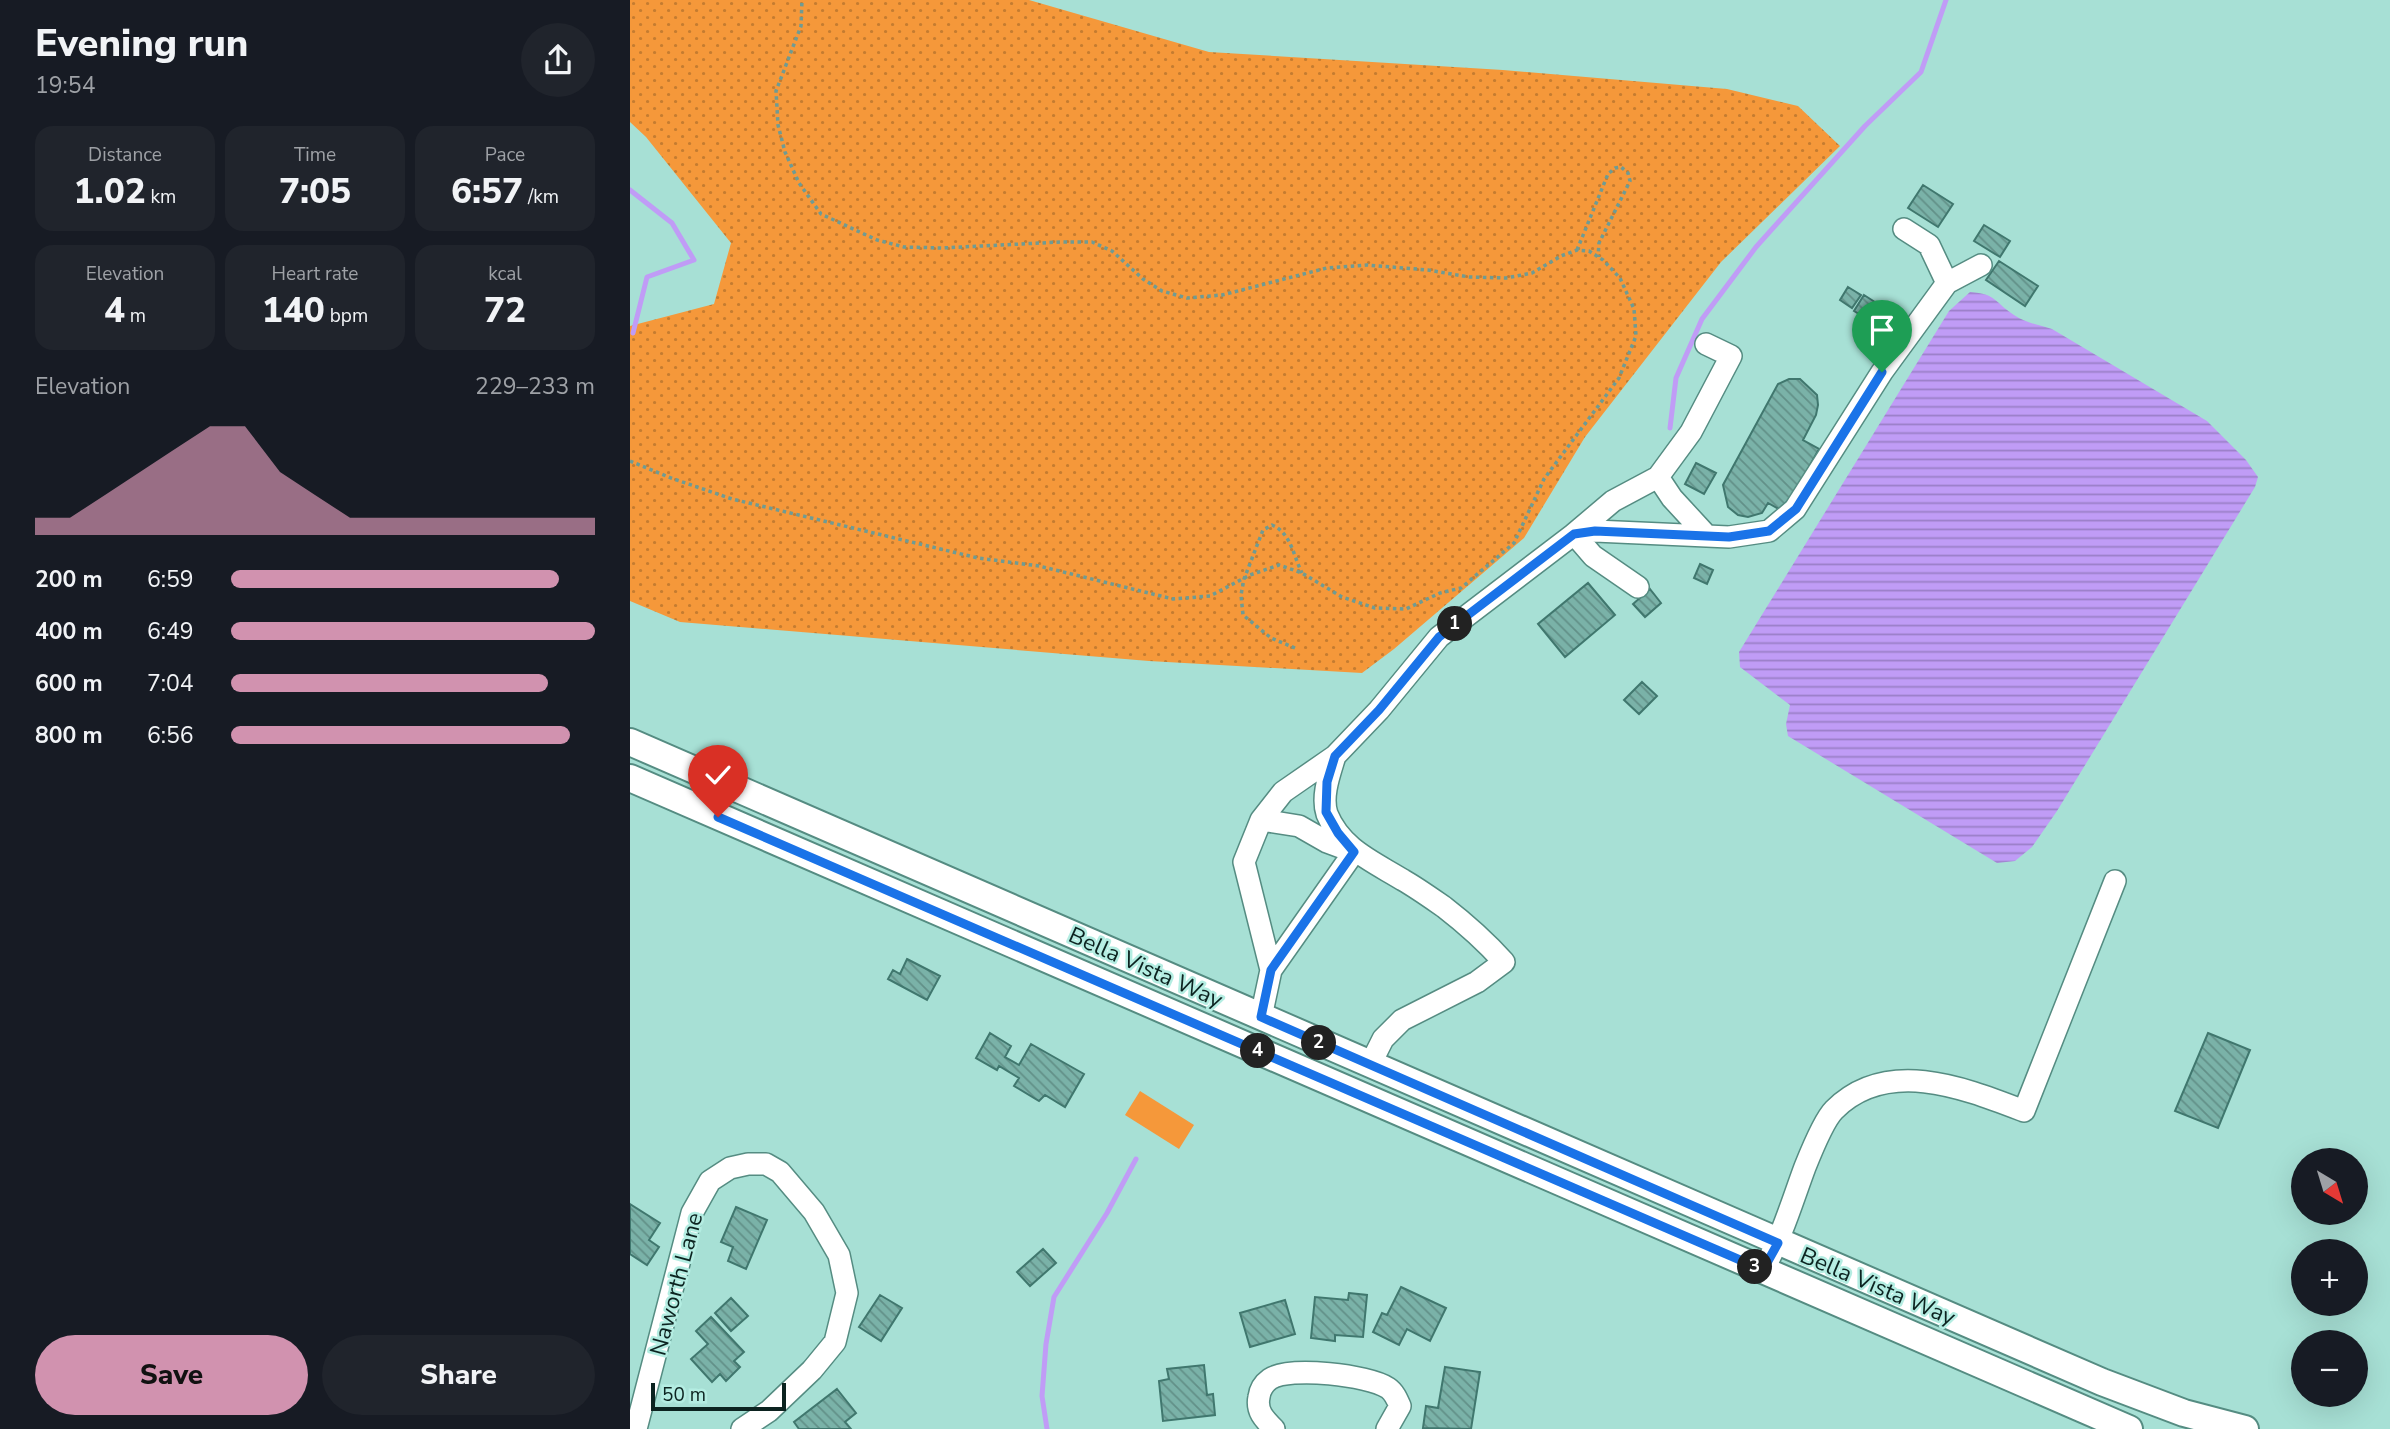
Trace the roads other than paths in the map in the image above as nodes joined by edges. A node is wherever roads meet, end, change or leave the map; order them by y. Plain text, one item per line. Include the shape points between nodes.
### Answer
1 (1904, 229) dead end
2 (1981, 265) dead end
3 (1947, 284) junction
4 (1706, 344) dead end
5 (1658, 477) junction
6 (1574, 534) junction
7 (1707, 536) junction
8 (1638, 587) dead end
9 (630, 742) edge
10 (1335, 756) junction
11 (630, 778) edge
12 (1261, 820) junction
13 (1354, 852) junction
14 (2115, 881) dead end
15 (1271, 970) junction
16 (1261, 1017) junction
17 (1370, 1065) junction
18 (1778, 1243) junction
19 (1763, 1270) junction
20 (636, 1429) edge
21 (742, 1429) edge
22 (1275, 1429) edge
23 (1387, 1429) edge
24 (2129, 1429) edge
25 (2245, 1429) edge

1 - 3 street via 1929,244
2 - 3 street
3 - 7 street via 1882,372 1796,509 1769,531
4 - 5 street via 1731,356 1691,432
5 - 6 street via 1613,500
5 - 7 street
6 - 7 street
6 - 8 street via 1592,556
6 - 10 street via 1439,637
9 - 16 main road, Bella Vista Way
10 - 12 street via 1283,792
10 - 13 street via 1327,782 1326,812
11 - 19 main road, Bella Vista Way
12 - 13 street via 1299,826
12 - 15 street via 1244,862
13 - 15 street
13 - 17 street via 1444,908 1504,962 1477,982 1402,1020 1383,1040
14 - 18 street via 2024,1111 1934,1082 1895,1080 1861,1090 1833,1111 1806,1164
15 - 16 street
16 - 17 main road, Bella Vista Way
17 - 18 main road, Bella Vista Way
18 - 19 street
18 - 25 main road, Bella Vista Way via 2102,1382 2184,1413
19 - 24 main road, Bella Vista Way
20 - 21 street, Naworth Lane via 692,1213 710,1181 730,1168 766,1164 779,1172 814,1212 839,1255 847,1293 835,1342 769,1411
22 - 23 street via 1257,1406 1261,1388 1281,1374 1312,1373 1387,1387 1400,1406

